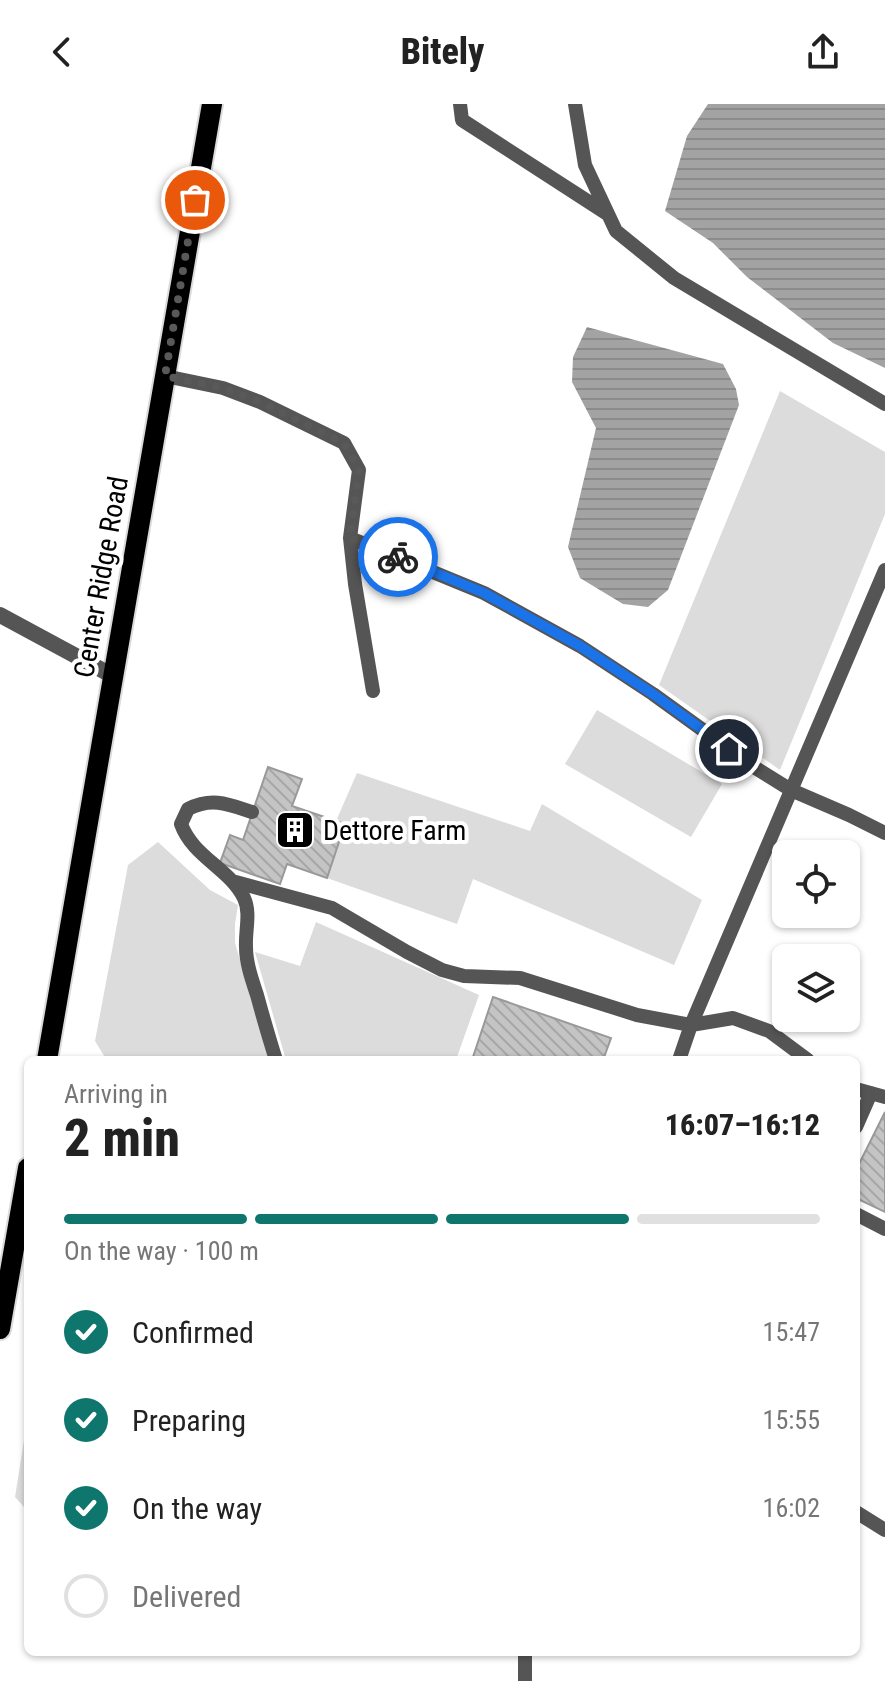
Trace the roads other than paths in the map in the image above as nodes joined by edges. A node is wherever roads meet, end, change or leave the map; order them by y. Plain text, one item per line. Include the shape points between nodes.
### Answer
1 (212, 104) edge
2 (460, 104) edge
3 (575, 104) edge
4 (608, 213) junction
5 (165, 376) junction
6 (885, 404) edge
7 (350, 538) junction
8 (885, 570) edge
9 (0, 615) edge
10 (113, 676) junction
11 (373, 691) dead end
12 (791, 790) junction
13 (252, 812) dead end
14 (885, 833) edge
15 (232, 881) junction
16 (691, 1025) junction
17 (48, 1056) edge
18 (275, 1056) edge
19 (680, 1056) edge
20 (803, 1056) edge
21 (878, 1095) edge
22 (860, 1121) edge
23 (24, 1189) edge
24 (860, 1216) edge
25 (885, 1229) edge
26 (2, 1303) edge
27 (0, 1329) edge
28 (860, 1514) edge
29 (885, 1530) edge
30 (525, 1656) edge
31 (525, 1681) edge

1 - 5 main road, Center Ridge Road
2 - 4 lane via 462,120
3 - 4 lane via 585,165
4 - 6 lane via 616,231 674,278
5 - 7 lane via 223,388 344,443 359,470
5 - 10 main road, Center Ridge Road
7 - 11 lane
7 - 12 lane via 484,593 580,646
8 - 12 lane
9 - 10 street
10 - 17 main road, Center Ridge Road
12 - 14 lane
12 - 16 lane
13 - 15 lane via 201,802 188,809 181,824 205,859
15 - 16 lane via 332,908 442,970 520,978 637,1015
15 - 18 lane via 245,900 250,970
16 - 19 lane
16 - 20 lane via 733,1018 769,1031
21 - 22 lane
23 - 26 main road
24 - 25 lane
26 - 27 main road
28 - 29 lane
30 - 31 lane

